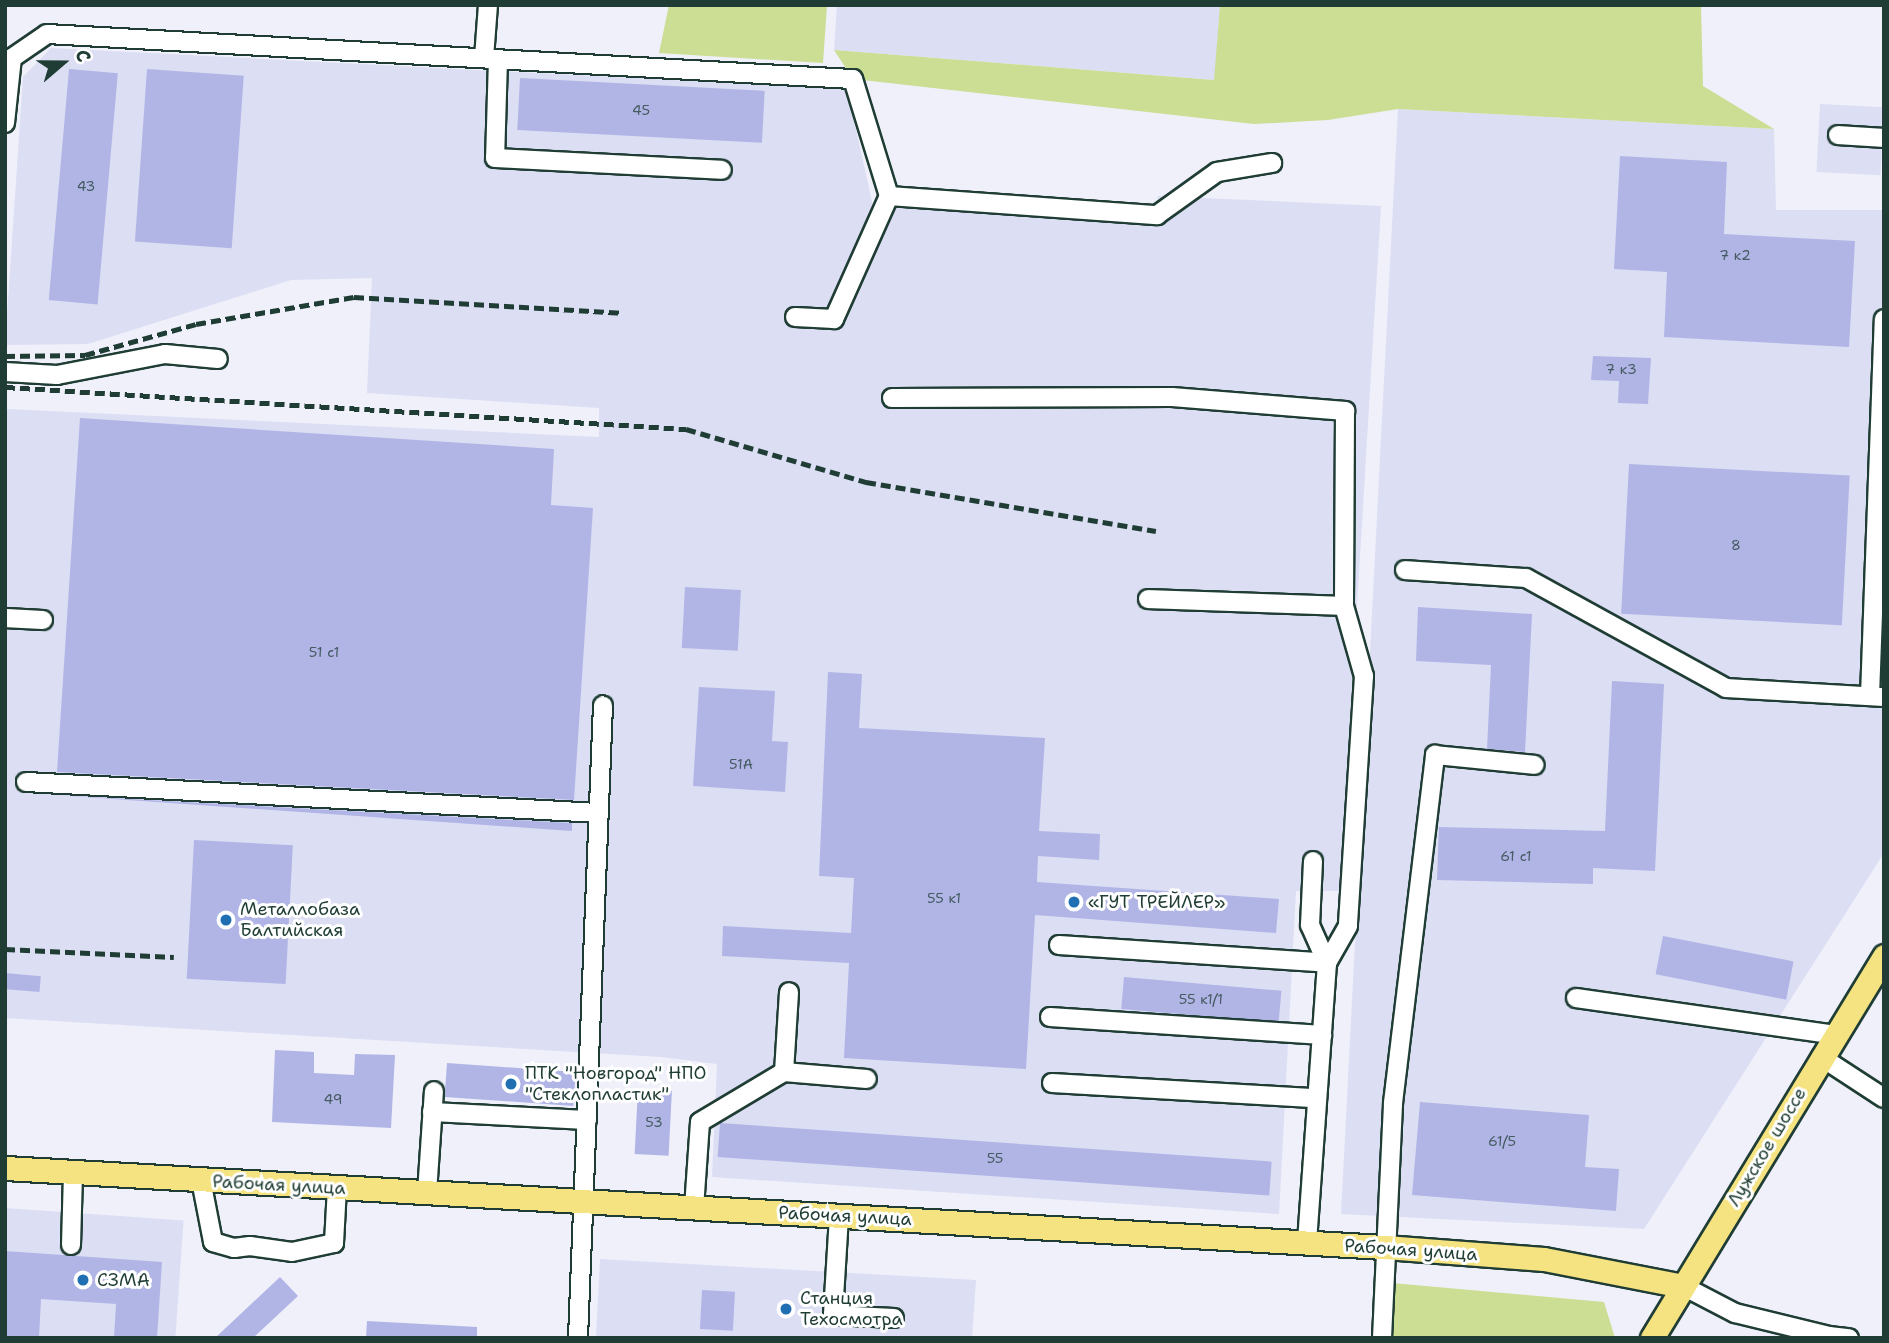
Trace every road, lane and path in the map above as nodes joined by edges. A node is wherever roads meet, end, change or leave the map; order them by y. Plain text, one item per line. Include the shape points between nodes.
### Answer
1 (488, 5) edge
2 (491, 58) junction
3 (5, 123) edge
4 (1838, 135) dead end
5 (1884, 138) edge
6 (1272, 163) dead end
7 (722, 170) dead end
8 (889, 196) junction
9 (795, 317) dead end
10 (1884, 320) edge
11 (218, 359) dead end
12 (5, 372) edge
13 (892, 398) dead end
14 (1405, 570) dead end
15 (1148, 599) dead end
16 (1344, 606) junction
17 (5, 618) edge
18 (43, 620) dead end
19 (1877, 697) edge
20 (603, 705) dead end
21 (1535, 765) dead end
22 (26, 782) dead end
23 (598, 813) junction
24 (1313, 861) dead end
25 (1059, 945) dead end
26 (1884, 956) edge
27 (1327, 963) junction
28 (789, 992) dead end
29 (1576, 998) dead end
30 (1050, 1017) dead end
31 (1322, 1035) junction
32 (1835, 1035) junction
33 (1821, 1057) junction
34 (784, 1072) junction
35 (867, 1079) dead end
36 (1052, 1083) dead end
37 (434, 1091) dead end
38 (1316, 1098) junction
39 (1884, 1098) edge
40 (432, 1112) junction
41 (587, 1120) junction
42 (5, 1168) edge
43 (74, 1172) junction
44 (201, 1181) junction
45 (337, 1188) junction
46 (427, 1193) junction
47 (584, 1200) junction
48 (694, 1208) junction
49 (839, 1216) junction
50 (1307, 1243) junction
51 (71, 1245) dead end
52 (1385, 1248) junction
53 (1683, 1286) junction
54 (894, 1318) dead end
55 (578, 1338) edge
56 (1382, 1338) edge
57 (1652, 1338) edge
58 (1849, 1338) edge

1 - 2 street
2 - 3 street via 47,34 12,58
2 - 7 street via 495,158
2 - 8 street via 853,79
4 - 5 street
6 - 8 street via 1217,173 1157,215
8 - 9 street via 834,319
10 - 19 street
11 - 12 street via 165,354 57,374
13 - 16 street via 1172,397 1345,411
14 - 19 street via 1526,578 1726,688
15 - 16 street
16 - 27 street via 1364,676 1348,926
17 - 18 street
20 - 23 street
21 - 52 street via 1435,754 1393,1103
22 - 23 street
23 - 41 street
24 - 27 street via 1310,925
25 - 27 street
26 - 32 main road, Лужское шоссе
27 - 31 street
28 - 34 street
29 - 32 street
30 - 31 street
31 - 38 street
32 - 33 main road, Лужское шоссе
33 - 39 street
33 - 53 main road, Лужское шоссе
34 - 35 street
34 - 48 street via 701,1122
36 - 38 street
37 - 40 street
38 - 50 street
40 - 41 street
40 - 46 street
41 - 47 street
42 - 43 main road, Рабочая улица
43 - 44 main road, Рабочая улица
43 - 51 street
44 - 45 main road, Рабочая улица
44 - 45 street via 213,1242 292,1252 334,1243
45 - 46 main road, Рабочая улица
46 - 47 main road, Рабочая улица
47 - 48 main road, Рабочая улица
47 - 55 street
48 - 49 main road, Рабочая улица
49 - 50 main road, Рабочая улица
49 - 54 street via 833,1315
50 - 52 main road, Рабочая улица
52 - 53 main road, Рабочая улица via 1544,1259
52 - 56 street
53 - 57 main road, Лужское шоссе
53 - 58 street via 1735,1313

